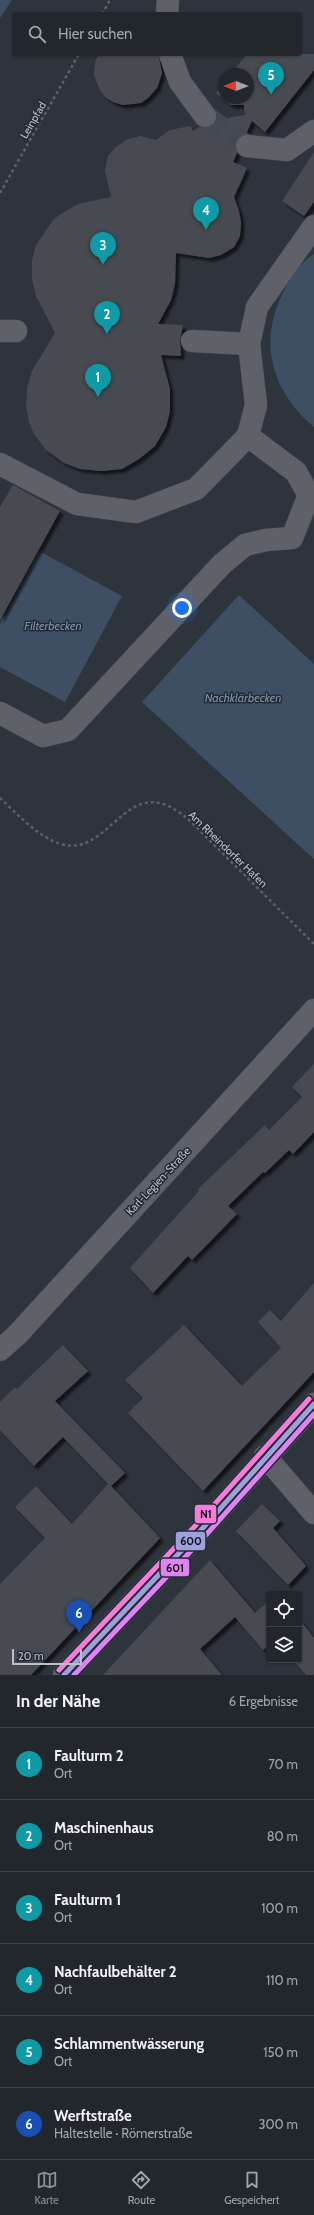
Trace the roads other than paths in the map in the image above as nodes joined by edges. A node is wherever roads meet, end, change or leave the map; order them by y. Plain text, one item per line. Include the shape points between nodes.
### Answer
1 (168, 0) edge
2 (167, 12) edge
3 (171, 56) edge
4 (205, 116) tunnel mouth
5 (314, 131) edge
6 (247, 146) tunnel mouth
7 (314, 226) edge
8 (192, 341) dead end
9 (249, 344) junction
10 (248, 436) junction
11 (0, 464) edge
12 (0, 713) edge
13 (314, 1010) edge
14 (0, 1350) edge
15 (314, 1404) edge
16 (265, 1456) junction
17 (314, 1513) edge
18 (64, 1675) edge

1 - 2 street
3 - 4 street via 180,82
5 - 6 street via 287,150
7 - 9 street via 257,307
8 - 9 street
9 - 10 street via 256,405
10 - 11 street via 196,489 136,512 77,504
10 - 12 street via 296,472 309,495 292,538 245,545 222,564 68,730 43,736
13 - 14 street, Karl-Legien-Straße via 22,1330
15 - 16 street
16 - 17 street
16 - 18 street via 201,1530

